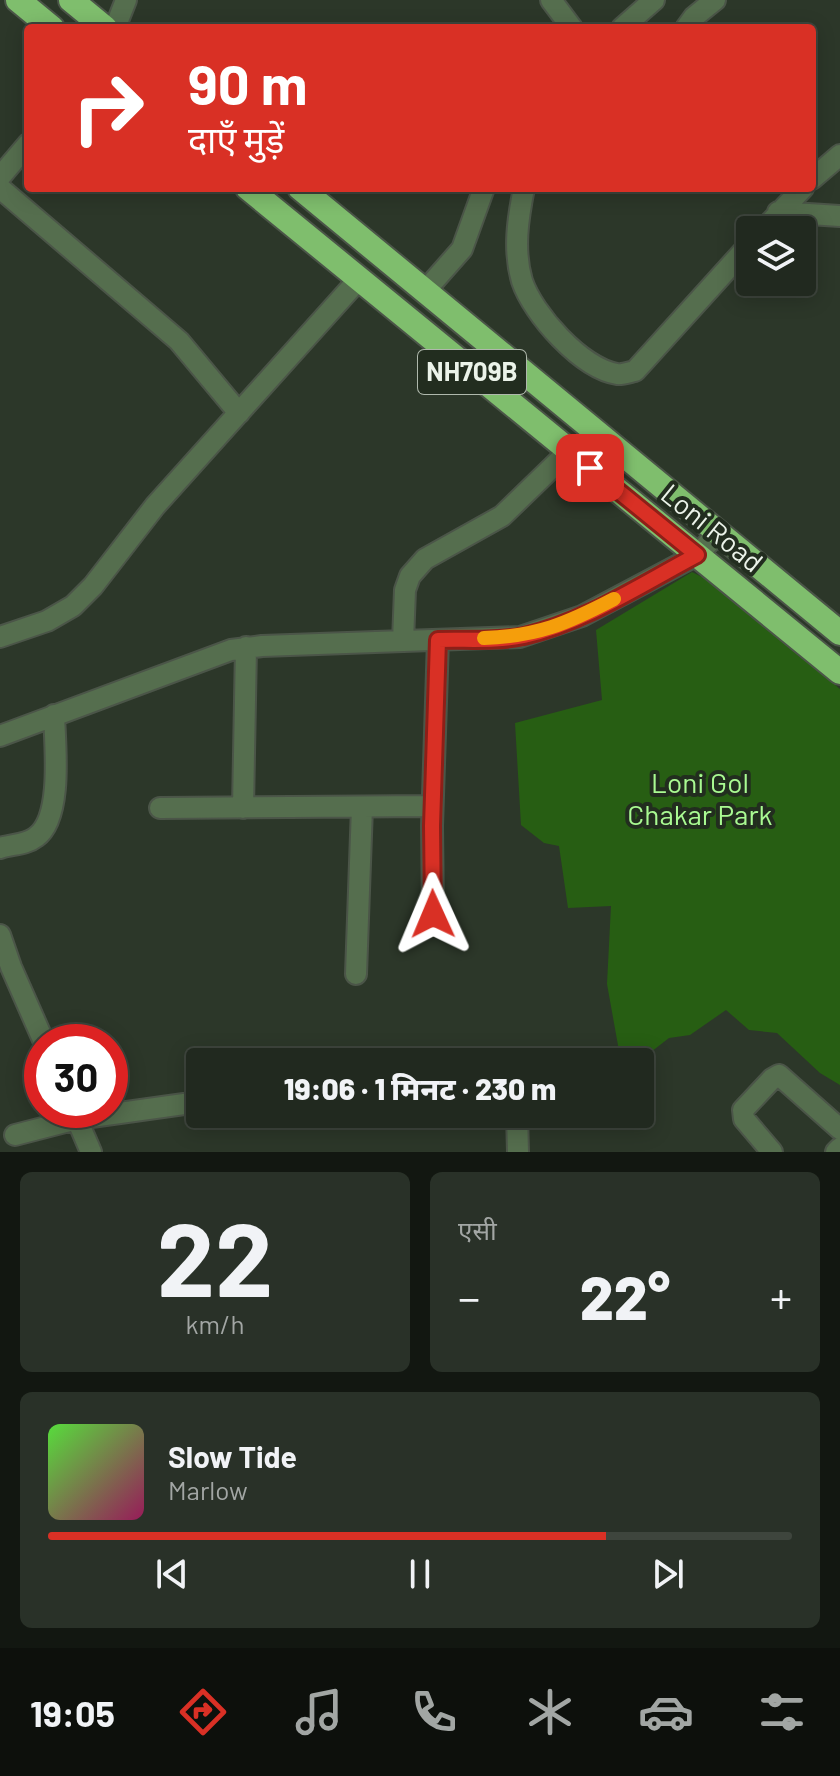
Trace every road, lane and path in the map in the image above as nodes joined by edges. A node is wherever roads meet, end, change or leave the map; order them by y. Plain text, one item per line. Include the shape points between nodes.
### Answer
1 (18, 0) edge
2 (71, 0) edge
3 (126, 0) edge
4 (551, 0) edge
5 (654, 0) edge
6 (715, 0) edge
7 (47, 24) edge
8 (100, 24) edge
9 (117, 24) edge
10 (569, 24) edge
11 (627, 24) edge
12 (687, 24) edge
13 (24, 149) edge
14 (840, 155) edge
15 (816, 176) edge
16 (0, 177) edge
17 (0, 188) edge
18 (253, 192) edge
19 (305, 192) edge
20 (483, 192) edge
21 (523, 192) edge
22 (798, 192) edge
23 (778, 212) junction
24 (775, 216) edge
25 (840, 216) edge
26 (736, 259) edge
27 (359, 279) junction
28 (425, 291) junction
29 (239, 413) junction
30 (569, 451) junction
31 (718, 533) junction
32 (697, 555) junction
33 (840, 633) edge
34 (0, 637) edge
35 (438, 640) junction
36 (403, 641) junction
37 (246, 647) junction
38 (840, 672) edge
39 (54, 715) junction
40 (0, 736) edge
41 (432, 806) junction
42 (362, 807) junction
43 (160, 808) dead end
44 (243, 808) junction
45 (0, 848) edge
46 (433, 914) dead end
47 (0, 935) edge
48 (356, 974) dead end
49 (36, 1024) edge
50 (184, 1104) dead end
51 (128, 1109) edge
52 (35, 1128) edge
53 (81, 1128) edge
54 (517, 1128) edge
55 (840, 1129) edge
56 (15, 1135) dead end
57 (91, 1152) edge
58 (518, 1152) edge
59 (772, 1152) edge

1 - 7 highway
2 - 8 highway
3 - 9 street
4 - 10 street
5 - 11 street
6 - 12 street
13 - 16 street
14 - 15 street
17 - 29 street via 179,341
18 - 27 highway, Loni Road / NH709B
19 - 28 highway, Loni Road / NH709B
20 - 28 street via 462,249
21 - 26 street via 517,248 522,281 533,303 589,363 619,375 635,371
22 - 23 street
23 - 24 street
23 - 25 street
27 - 29 street
27 - 30 highway, Loni Road / NH709B
28 - 31 highway, Loni Road / NH709B
29 - 34 street via 73,606
30 - 32 highway, Loni Road / NH709B
30 - 36 street via 502,516 425,559 410,576
31 - 32 street
31 - 33 highway, Loni Road / NH709B
32 - 35 street via 548,629 520,637
32 - 38 highway, Loni Road / NH709B
35 - 36 street
35 - 41 street
36 - 37 street
37 - 39 street
37 - 44 street
39 - 40 street
39 - 45 street via 56,777 45,828 30,841
41 - 42 street
41 - 46 street
42 - 44 street
42 - 48 street
43 - 44 street
47 - 49 street
50 - 51 street
52 - 56 street
53 - 57 street
54 - 58 street
55 - 59 street via 779,1075 743,1110 744,1119

